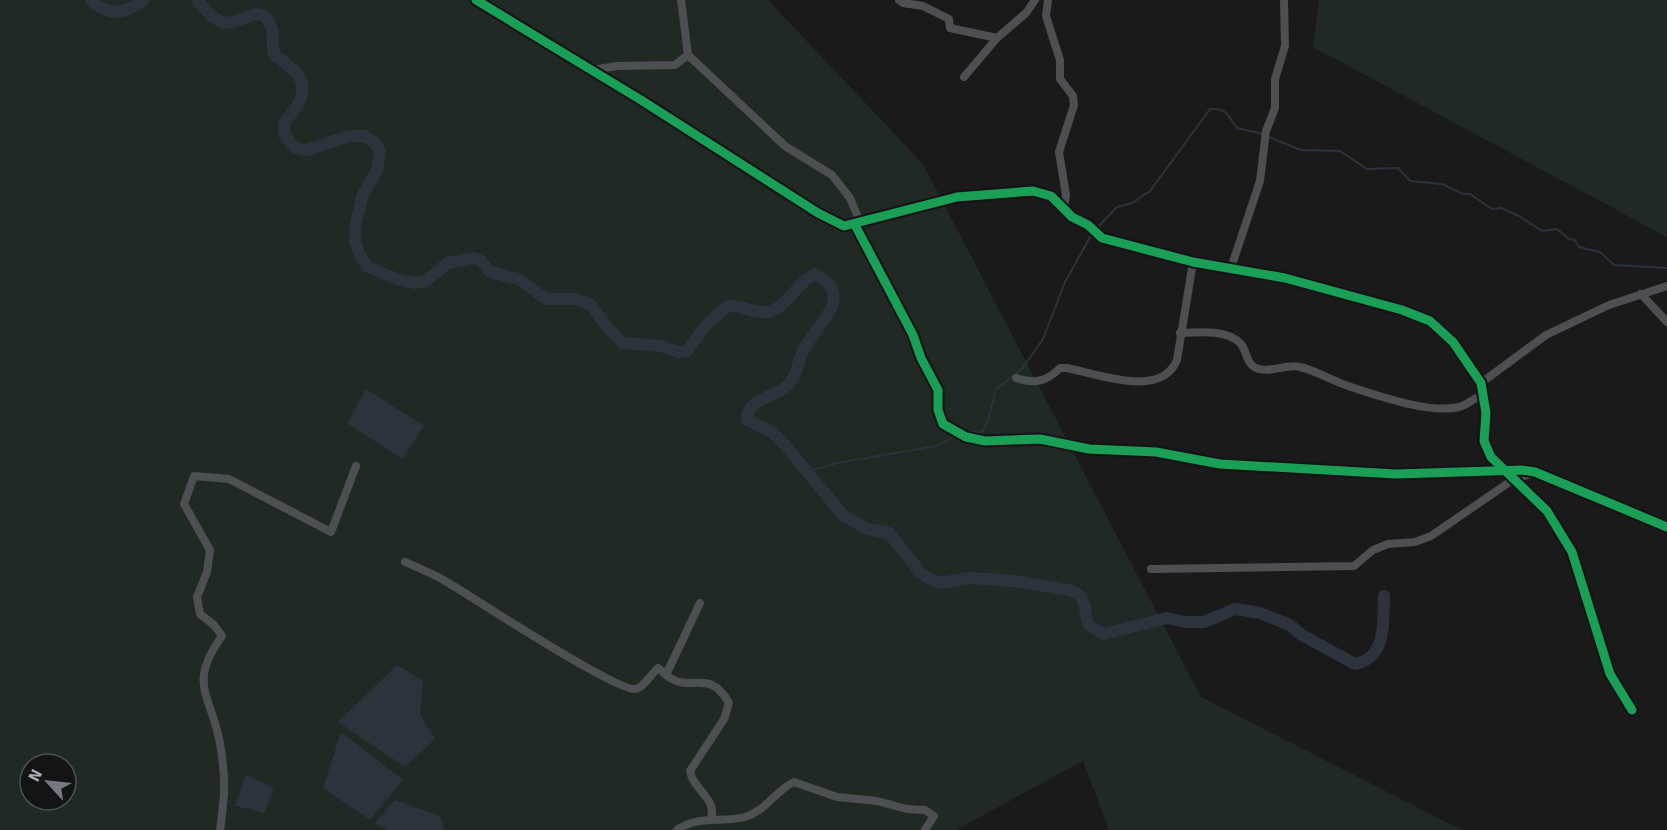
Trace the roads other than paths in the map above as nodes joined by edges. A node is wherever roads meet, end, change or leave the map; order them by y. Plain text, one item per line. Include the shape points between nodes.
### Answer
1 (476, 0) edge
2 (681, 0) edge
3 (899, 0) edge
4 (1035, 0) edge
5 (1048, 0) edge
6 (1284, 0) edge
7 (998, 38) junction
8 (688, 55) junction
9 (592, 70) junction
10 (964, 77) dead end
11 (1064, 208) junction
12 (857, 223) junction
13 (1193, 262) junction
14 (1232, 268) junction
15 (1667, 286) edge
16 (1641, 294) junction
17 (1667, 322) edge
18 (1180, 333) junction
19 (1016, 378) dead end
20 (1481, 383) junction
21 (1483, 394) junction
22 (356, 466) dead end
23 (1507, 471) junction
24 (1535, 472) junction
25 (1514, 479) junction
26 (1667, 527) edge
27 (405, 562) dead end
28 (1151, 569) dead end
29 (700, 603) dead end
30 (666, 675) junction
31 (1632, 710) dead end
32 (711, 818) junction
33 (220, 830) edge
34 (677, 830) edge
35 (925, 830) edge

1 - 9 street
2 - 8 street
3 - 7 street via 940,13 949,19 950,27
4 - 7 street via 1026,14
5 - 11 street via 1047,16 1060,60 1060,79 1073,96 1074,105 1059,153
6 - 14 street via 1285,46 1275,79 1275,108 1266,131 1260,181
7 - 10 street
8 - 9 street via 675,64
8 - 12 street via 784,146 832,175 850,198
9 - 12 street via 818,213 844,226
11 - 12 street via 1051,196 1034,191 957,197
11 - 13 street via 1102,238
12 - 23 street via 938,390 943,424 966,437 985,441 1040,439 1089,449 1156,452 1220,464 1396,474
13 - 14 street
13 - 18 street
14 - 20 street via 1415,314 1430,321 1453,342
15 - 16 street
16 - 17 street
16 - 20 street via 1546,335
18 - 19 street via 1173,367 1156,381 1130,381 1067,368 1060,368 1053,376 1036,383
18 - 21 street via 1217,333 1237,340 1248,362 1258,369 1296,366 1350,387 1441,409 1460,407
20 - 21 street
21 - 23 street via 1484,441 1491,457
22 - 33 street via 332,532 229,479 194,476 189,486 184,504 210,550 197,597 200,614 222,636 210,654 201,683 219,741 226,788
23 - 24 street
23 - 25 street
24 - 25 street
24 - 26 street
25 - 28 street via 1431,536 1388,544 1373,550 1354,566
25 - 31 street via 1547,511 1572,552 1610,674
27 - 30 street via 444,580 626,687 642,686 658,668
29 - 30 street
30 - 32 street via 681,682 716,686 729,703 724,719 690,771 692,780 711,802
32 - 34 street
32 - 35 street via 736,818 759,812 794,782 837,797 925,810 934,816

